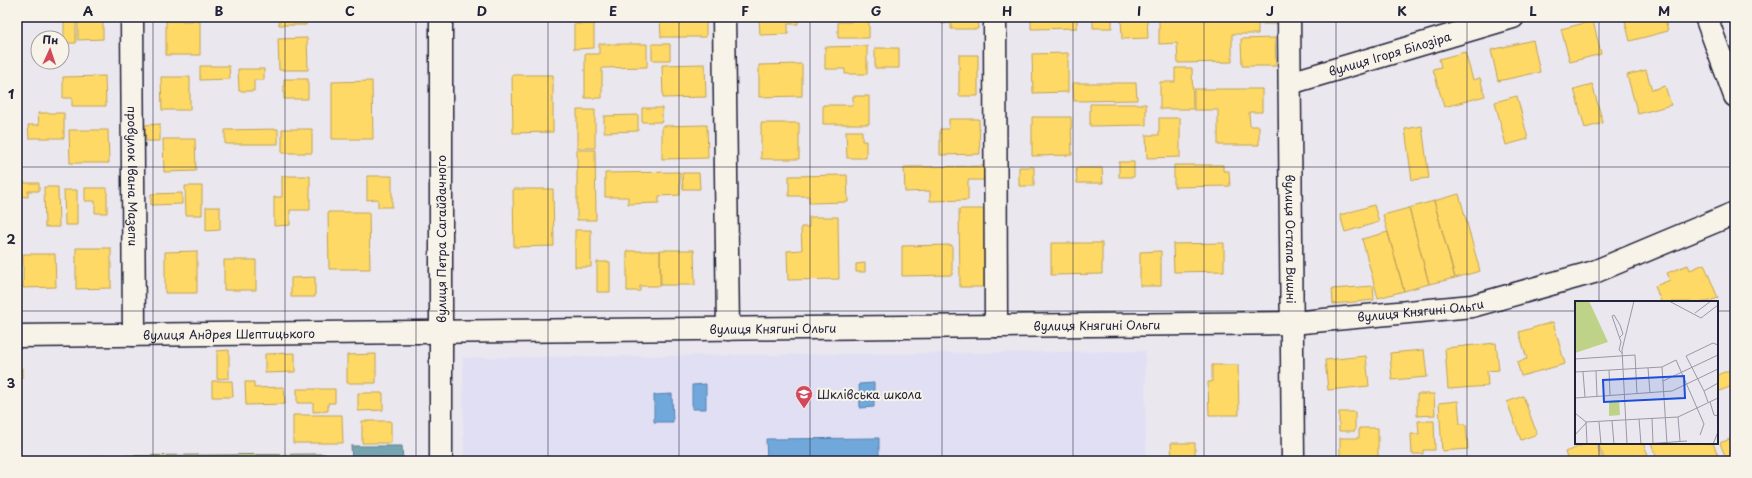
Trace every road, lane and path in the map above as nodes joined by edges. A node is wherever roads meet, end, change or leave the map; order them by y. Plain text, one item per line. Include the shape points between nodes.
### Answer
1 (132, 17) edge
2 (441, 17) edge
3 (724, 17) edge
4 (995, 17) edge
5 (1289, 17) edge
6 (1513, 17) edge
7 (1706, 17) edge
8 (1290, 83) junction
9 (1735, 96) edge
10 (1735, 213) edge
11 (1292, 323) junction
12 (996, 326) junction
13 (728, 329) junction
14 (441, 332) junction
15 (134, 334) junction
16 (17, 336) edge
17 (441, 461) edge
18 (1293, 461) edge

1 - 15 street, провулок Івана Мазепи
2 - 14 street, вулиця Петра Сагайдачного
3 - 13 street
4 - 12 street
5 - 8 street, вулиця Остапа Вишні
6 - 8 street, вулиця Ігоря Білозіра
7 - 9 street
8 - 11 street, вулиця Остапа Вишні
10 - 11 street, вулиця Княгині Ольги via 1594,272 1472,306
11 - 12 street, вулиця Княгині Ольги
11 - 18 street, вулиця Остапа Вишні
12 - 13 street, вулиця Княгині Ольги
13 - 14 street, вулиця Княгині Ольги
14 - 15 street, вулиця Андрея Шептицького
14 - 17 street, вулиця Петра Сагайдачного
15 - 16 street, вулиця Андрея Шептицького

